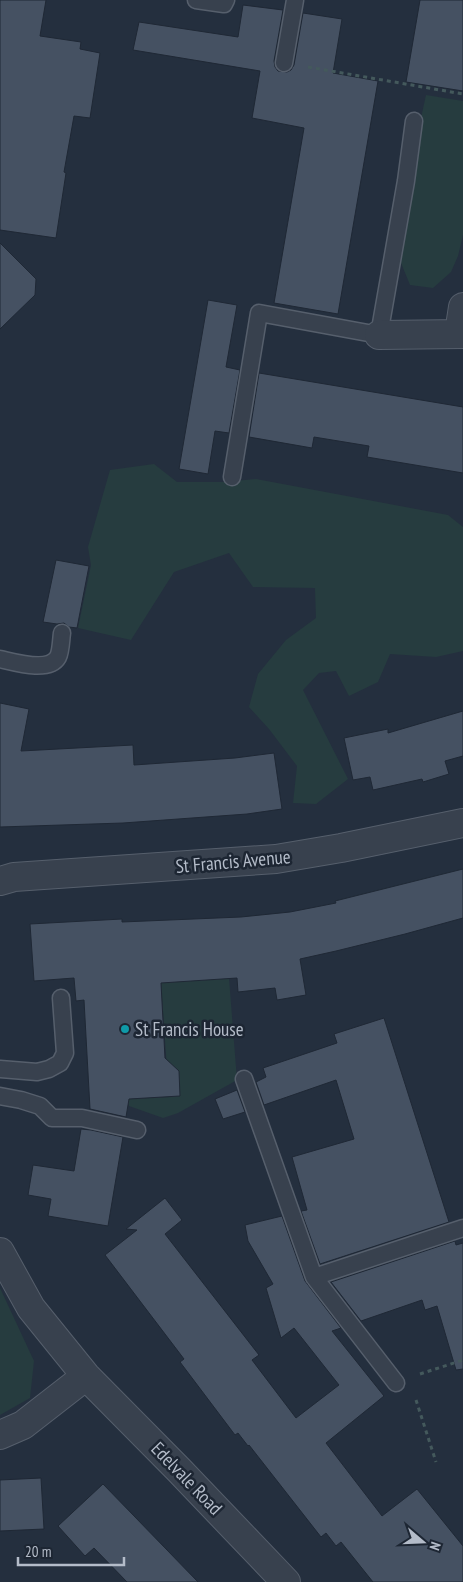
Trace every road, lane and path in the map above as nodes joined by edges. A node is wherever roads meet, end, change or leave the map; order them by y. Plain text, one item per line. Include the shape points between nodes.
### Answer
1 (196, 0) edge
2 (226, 0) edge
3 (295, 0) edge
4 (284, 63) joint
5 (463, 94) edge
6 (414, 121) dead end
7 (462, 324) edge
8 (379, 335) junction
9 (232, 476) dead end
10 (62, 633) dead end
11 (0, 659) edge
12 (463, 822) edge
13 (0, 881) edge
14 (61, 998) dead end
15 (0, 1069) edge
16 (244, 1079) dead end
17 (0, 1096) edge
18 (137, 1130) dead end
19 (463, 1228) edge
20 (0, 1252) edge
21 (314, 1277) junction
22 (463, 1360) edge
23 (86, 1376) junction
24 (403, 1380) junction
25 (0, 1435) edge
26 (436, 1462) dead end
27 (286, 1582) edge

1 - 2 lane via 224,4
3 - 4 lane
4 - 5 path
6 - 8 lane
7 - 8 street
8 - 9 lane via 258,313
10 - 11 lane via 58,658 51,664 39,666
12 - 13 street, St Francis Avenue via 276,859 14,877
14 - 15 lane via 64,1053 60,1063 37,1072
16 - 21 lane
17 - 18 lane via 40,1106 52,1118 82,1118
19 - 21 lane
20 - 23 street, Edelvale Road via 31,1308
21 - 24 lane
22 - 24 path
23 - 25 street via 23,1425
23 - 27 street, Edelvale Road
24 - 26 path

